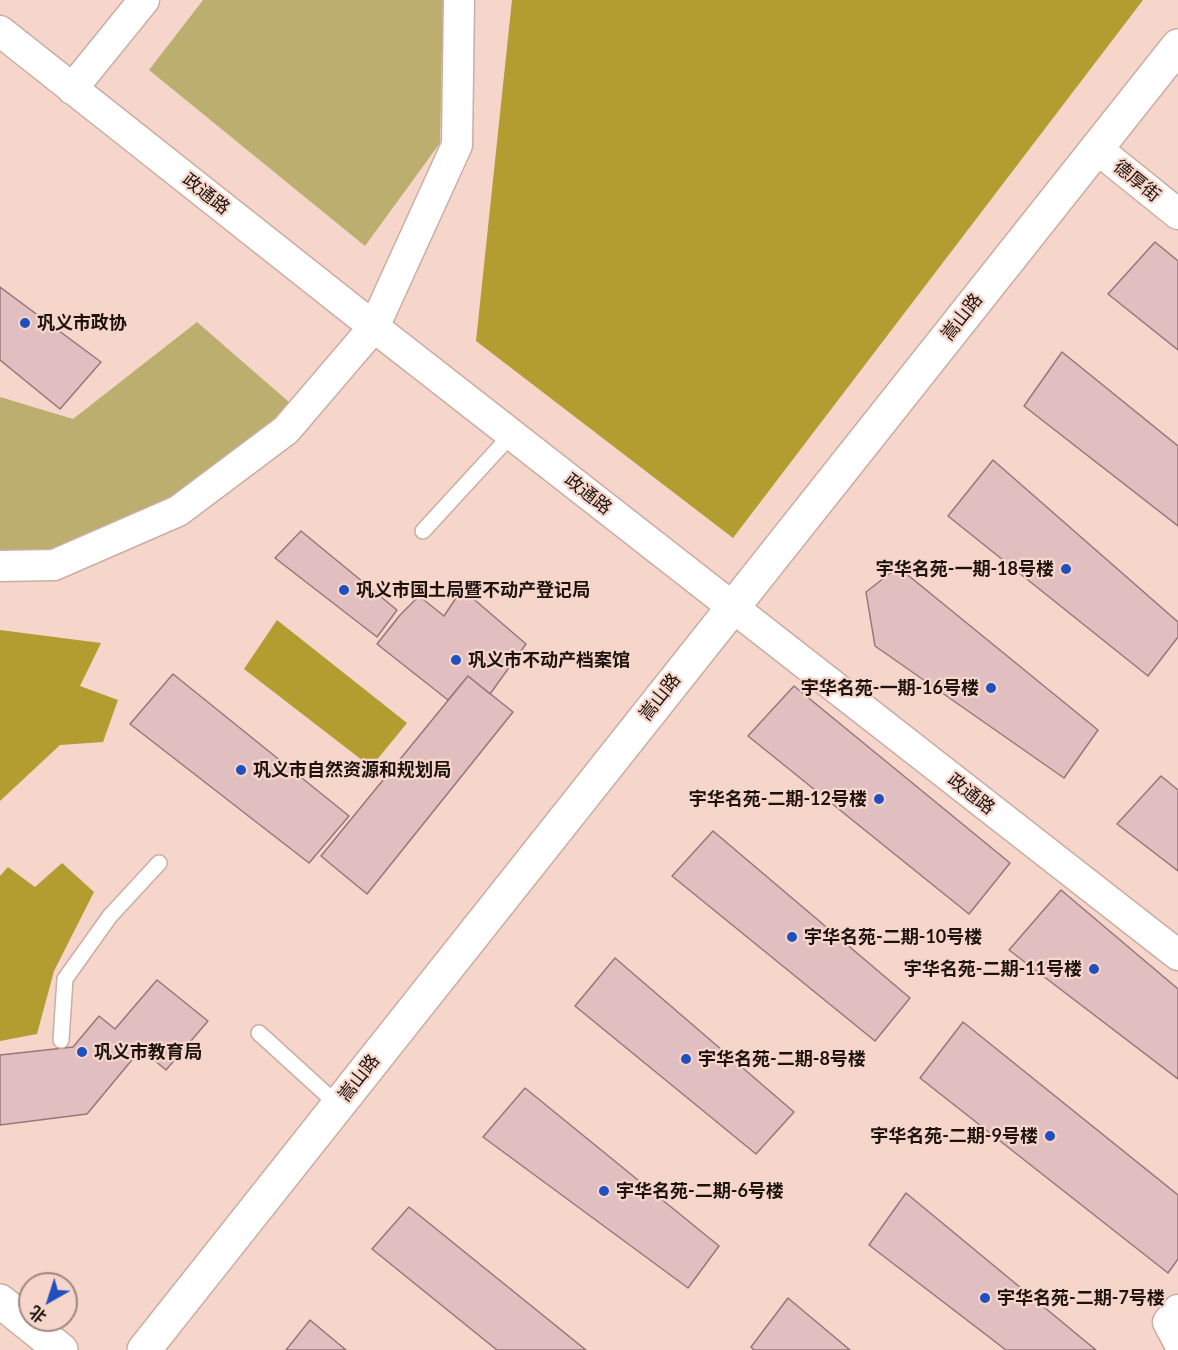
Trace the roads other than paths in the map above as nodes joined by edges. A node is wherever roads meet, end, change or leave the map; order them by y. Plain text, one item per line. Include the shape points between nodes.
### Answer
1 (144, 0) edge
2 (459, 0) edge
3 (0, 31) edge
4 (1178, 46) edge
5 (72, 89) junction
6 (1096, 148) junction
7 (1178, 214) edge
8 (374, 327) junction
9 (512, 434) junction
10 (423, 531) dead end
11 (0, 566) edge
12 (731, 607) junction
13 (159, 863) dead end
14 (1178, 955) edge
15 (259, 1033) dead end
16 (61, 1040) dead end
17 (338, 1105) junction
18 (0, 1301) edge
19 (1178, 1310) edge
20 (1178, 1341) edge
21 (61, 1350) edge
22 (144, 1350) edge

1 - 5 street
2 - 8 street via 457,145
3 - 5 street, 政通路
4 - 6 street, 嵩山路
5 - 8 street, 政通路
6 - 7 street, 德厚街
6 - 12 street, 嵩山路
8 - 9 street, 政通路
8 - 11 street via 286,430 178,511 54,565
9 - 10 lane
9 - 12 street, 政通路
12 - 14 street, 政通路
12 - 17 street, 嵩山路
13 - 16 lane via 110,916 65,979
15 - 17 lane
17 - 22 street, 嵩山路
18 - 21 street
19 - 20 street via 1168,1322

